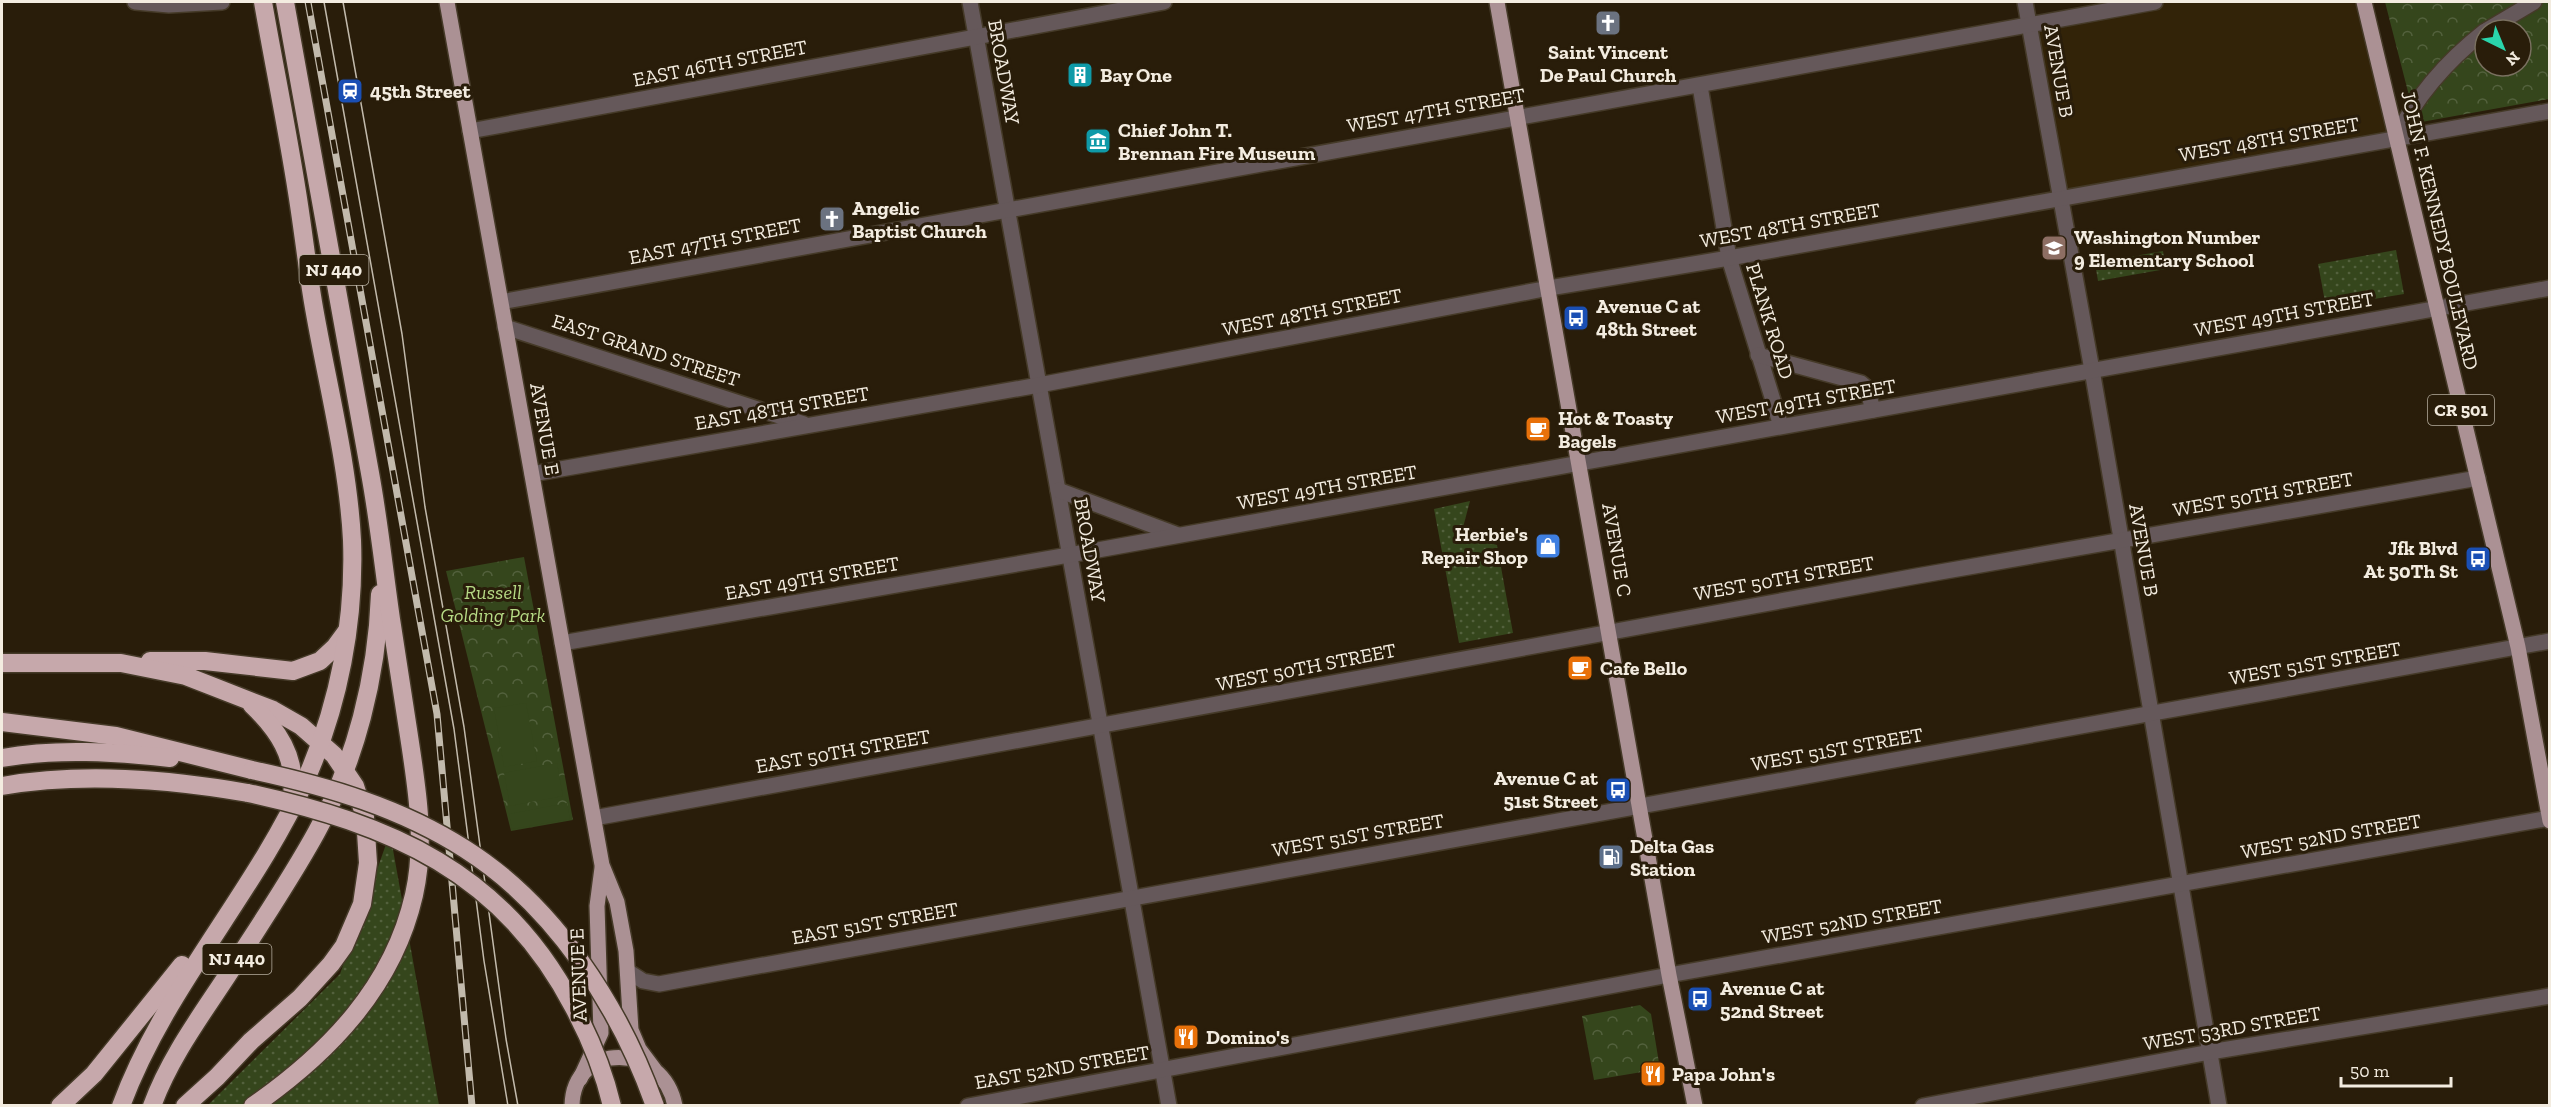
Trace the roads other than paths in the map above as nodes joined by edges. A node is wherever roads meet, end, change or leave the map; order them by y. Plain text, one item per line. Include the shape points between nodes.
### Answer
1 (135, 2) edge
2 (220, 2) edge
3 (263, 2) edge
4 (285, 2) edge
5 (447, 2) edge
6 (970, 2) edge
7 (1164, 2) edge
8 (1497, 2) edge
9 (2025, 2) edge
10 (2154, 2) edge
11 (2364, 2) edge
12 (2534, 2) edge
13 (2508, 18) edge
14 (2030, 24) junction
15 (977, 36) junction
16 (2473, 43) edge
17 (1700, 86) junction
18 (2550, 111) edge
19 (1517, 116) junction
20 (470, 131) junction
21 (2396, 138) junction
22 (2061, 197) junction
23 (1008, 209) junction
24 (1729, 258) junction
25 (1549, 288) junction
26 (2550, 288) edge
27 (501, 302) junction
28 (2437, 308) junction
29 (506, 327) junction
30 (1758, 355) junction
31 (2092, 370) junction
32 (1039, 385) junction
33 (1873, 410) junction
34 (807, 425) junction
35 (1781, 426) junction
36 (1580, 463) junction
37 (532, 474) junction
38 (2478, 478) junction
39 (1058, 490) junction
40 (1178, 535) junction
41 (379, 538) junction
42 (2121, 540) junction
43 (1070, 555) junction
44 (348, 630) junction
45 (1610, 631) junction
46 (2550, 641) edge
47 (562, 644) junction
48 (2518, 647) junction
49 (2, 663) edge
50 (121, 663) junction
51 (246, 700) junction
52 (2151, 714) junction
53 (7, 724) edge
54 (1100, 726) junction
55 (321, 742) junction
56 (2, 758) edge
57 (345, 769) junction
58 (252, 770) junction
59 (2, 786) edge
60 (1640, 806) junction
61 (325, 815) junction
62 (288, 816) junction
63 (594, 818) junction
64 (2549, 819) edge
65 (367, 843) junction
66 (602, 865) junction
67 (2181, 884) junction
68 (243, 888) junction
69 (1132, 898) junction
70 (629, 972) junction
71 (1669, 975) junction
72 (2550, 996) edge
73 (2210, 1052) junction
74 (654, 1069) junction
75 (1163, 1070) junction
76 (580, 1079) junction
77 (60, 1106) edge
78 (121, 1106) edge
79 (152, 1106) edge
80 (185, 1106) edge
81 (253, 1106) edge
82 (572, 1106) edge
83 (612, 1106) edge
84 (655, 1106) edge
85 (675, 1106) edge
86 (968, 1106) edge
87 (1169, 1106) edge
88 (1695, 1106) edge
89 (1923, 1106) edge
90 (2219, 1106) edge

1 - 2 street
3 - 44 highway, NJ 440 via 349,509 352,570
4 - 41 highway, NJ 440
5 - 20 main road, AVENUE E
6 - 15 street, BROADWAY
7 - 15 street, EAST 46TH STREET
8 - 19 main road, AVENUE C
9 - 14 street, AVENUE B
10 - 14 street, WEST 47TH STREET
11 - 21 main road, JOHN F. KENNEDY BOULEVARD / CR 501
12 - 13 street
14 - 17 street, WEST 47TH STREET
14 - 22 street, AVENUE B
15 - 20 street, EAST 46TH STREET
15 - 23 street, BROADWAY
16 - 21 street via 2445,68 2407,115
17 - 19 street, WEST 47TH STREET
17 - 24 street, PLANK ROAD
18 - 21 street, WEST 48TH STREET
19 - 23 street, WEST 47TH STREET
19 - 25 main road, AVENUE C
20 - 27 main road, AVENUE E
21 - 22 street, WEST 48TH STREET
21 - 28 main road, JOHN F. KENNEDY BOULEVARD / CR 501
22 - 24 street, WEST 48TH STREET
22 - 31 street, AVENUE B
23 - 27 street, EAST 47TH STREET
23 - 32 street, BROADWAY
24 - 25 street, WEST 48TH STREET
24 - 30 street, PLANK ROAD
25 - 32 street, WEST 48TH STREET
25 - 36 main road, AVENUE C
26 - 28 street, WEST 49TH STREET
27 - 29 main road, AVENUE E
28 - 31 street, WEST 49TH STREET
28 - 38 main road, JOHN F. KENNEDY BOULEVARD / CR 501
29 - 34 street, EAST GRAND STREET
29 - 37 main road, AVENUE E
30 - 33 street via 1861,383 1868,388
30 - 35 street, PLANK ROAD
31 - 33 street, WEST 49TH STREET
31 - 42 street, AVENUE B
32 - 34 street, EAST 48TH STREET
32 - 39 street, BROADWAY
33 - 35 street, WEST 49TH STREET
34 - 37 street, EAST 48TH STREET
35 - 36 street, WEST 49TH STREET
36 - 40 street, WEST 49TH STREET
36 - 45 main road, AVENUE C
37 - 47 main road, AVENUE E
38 - 42 street, WEST 50TH STREET
38 - 48 main road, JOHN F. KENNEDY BOULEVARD / CR 501
39 - 40 street
39 - 43 street, BROADWAY
40 - 43 street, WEST 49TH STREET
41 - 57 highway, NJ 440 via 379,603 372,669
41 - 81 highway via 417,787 419,866 408,919 387,969 355,1017 314,1058
42 - 45 street, WEST 50TH STREET
42 - 52 street, AVENUE B
43 - 47 street, EAST 49TH STREET
43 - 54 street, BROADWAY
44 - 50 highway via 320,661 293,671 187,659
44 - 55 highway, NJ 440
45 - 54 street, WEST 50TH STREET
45 - 60 main road, AVENUE C
46 - 48 street, WEST 51ST STREET
47 - 63 main road, AVENUE E
48 - 52 street, WEST 51ST STREET
48 - 64 main road, JOHN F. KENNEDY BOULEVARD / CR 501
49 - 50 highway
50 - 51 highway via 186,676
51 - 55 highway via 285,716
51 - 62 highway via 274,729 288,756 292,790
52 - 60 street, WEST 51ST STREET
52 - 67 street, AVENUE B
53 - 58 highway via 116,736
54 - 63 street, EAST 50TH STREET
54 - 69 street, BROADWAY
55 - 57 highway
55 - 62 highway, NJ 440
56 - 58 highway via 107,753
57 - 61 highway, NJ 440
57 - 65 highway via 361,802
58 - 84 highway, bridge via 369,802 443,836 488,864 526,898 582,965 628,1042
59 - 83 highway, bridge via 57,780 172,781 248,793 322,811 398,840 453,869 492,899 526,933 568,996 592,1047
60 - 69 street, WEST 51ST STREET
60 - 71 main road, AVENUE C
61 - 62 highway
61 - 65 highway via 350,825
61 - 79 highway, NJ 440 via 179,1051
62 - 68 highway, NJ 440
63 - 66 main road, AVENUE E
64 - 67 street, WEST 52ND STREET
65 - 80 highway via 362,904 344,946 300,998
66 - 70 main road, AVENUE E via 617,903
66 - 76 main road, AVENUE E via 597,906 601,1033
67 - 71 street, WEST 52ND STREET
67 - 73 street, AVENUE B
68 - 77 highway via 109,1056
68 - 78 highway, NJ 440 via 158,1024
69 - 70 street, EAST 51ST STREET via 659,984 643,981
69 - 75 street, BROADWAY
70 - 74 main road, AVENUE E via 632,1030 639,1049
71 - 75 street, WEST 52ND STREET
71 - 88 main road, AVENUE C
72 - 73 street, WEST 53RD STREET
73 - 89 street, WEST 53RD STREET
73 - 90 street, AVENUE B
74 - 76 main road via 633,1058 609,1058
74 - 85 main road, AVENUE E via 669,1086
75 - 86 street, EAST 52ND STREET
75 - 87 street, BROADWAY
76 - 82 main road, AVENUE E

